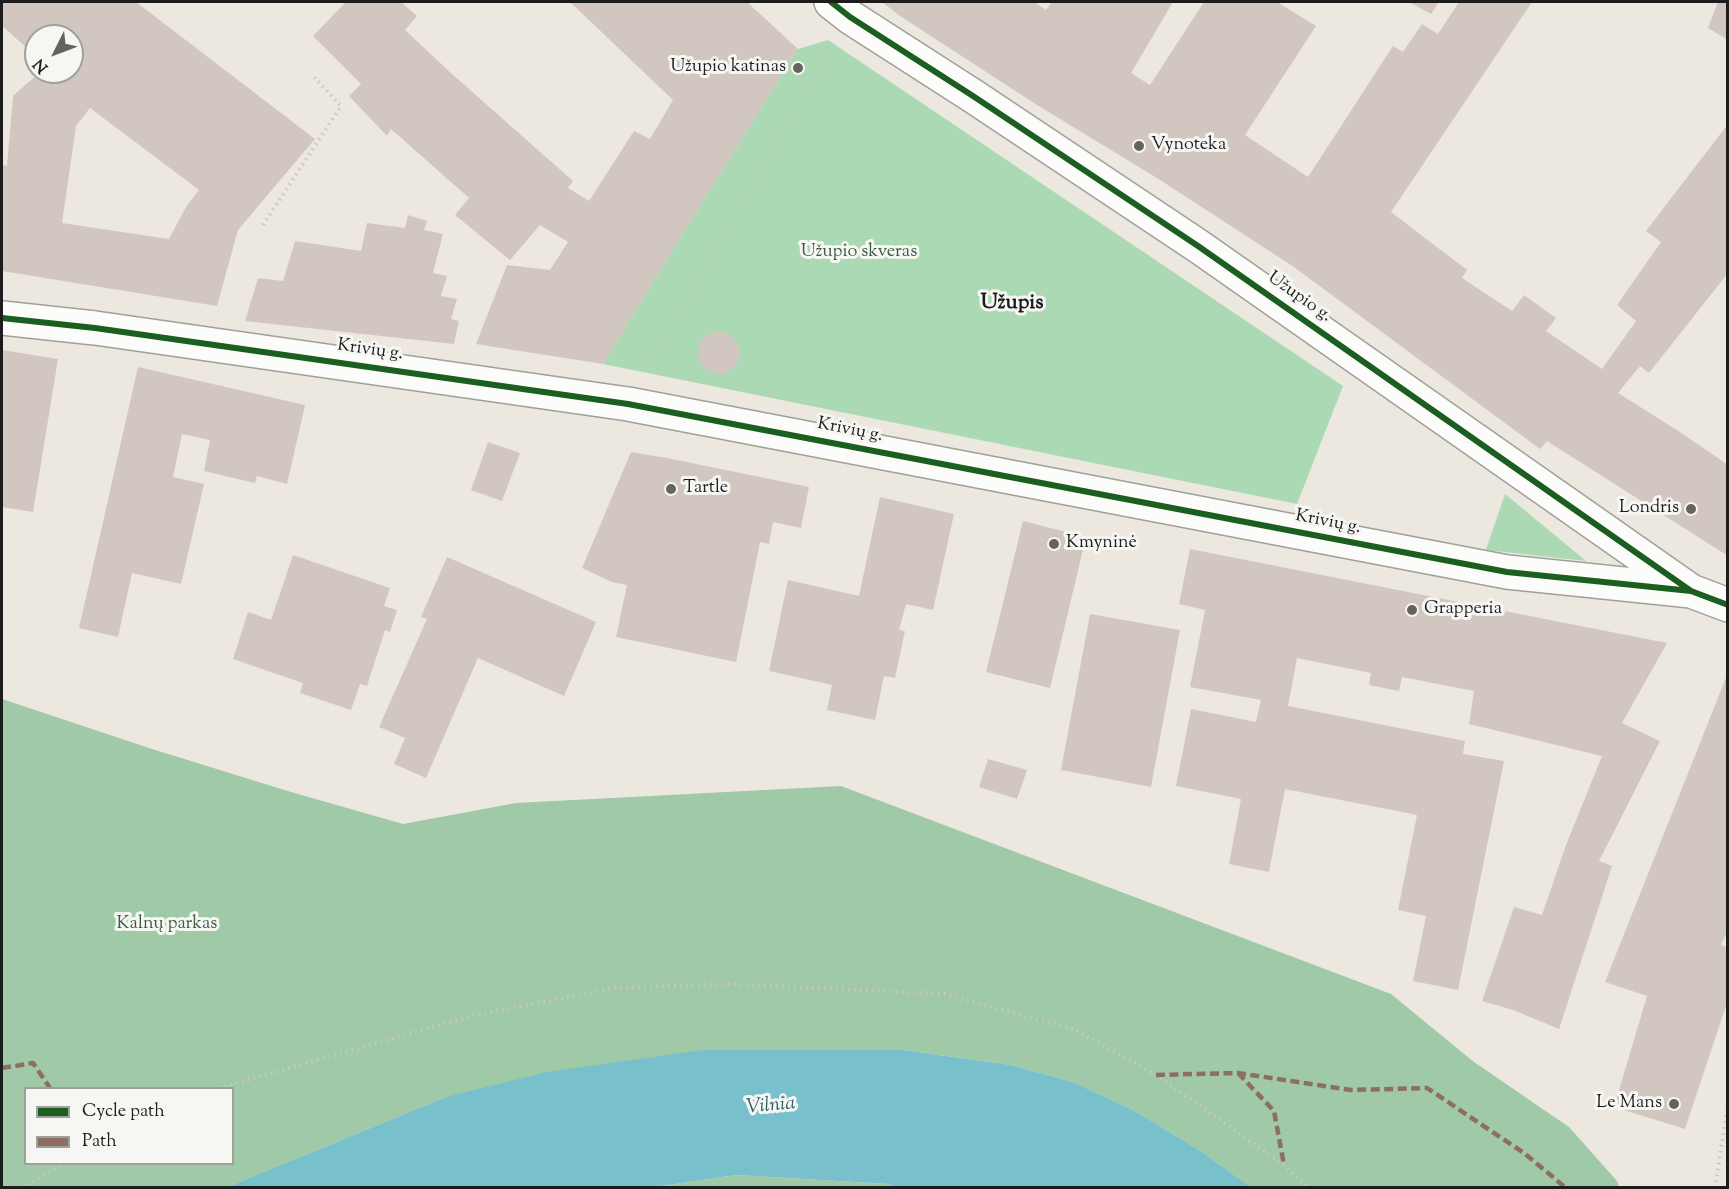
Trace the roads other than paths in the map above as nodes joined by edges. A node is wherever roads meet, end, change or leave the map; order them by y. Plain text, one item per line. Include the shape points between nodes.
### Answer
1 (840, 9) edge
2 (2, 318) edge
3 (1691, 591) junction
4 (1728, 605) edge

1 - 3 street, Užupio g. via 1198,246
2 - 3 street, Krivių g. via 628,404 1507,572
3 - 4 street, Užupio g.

